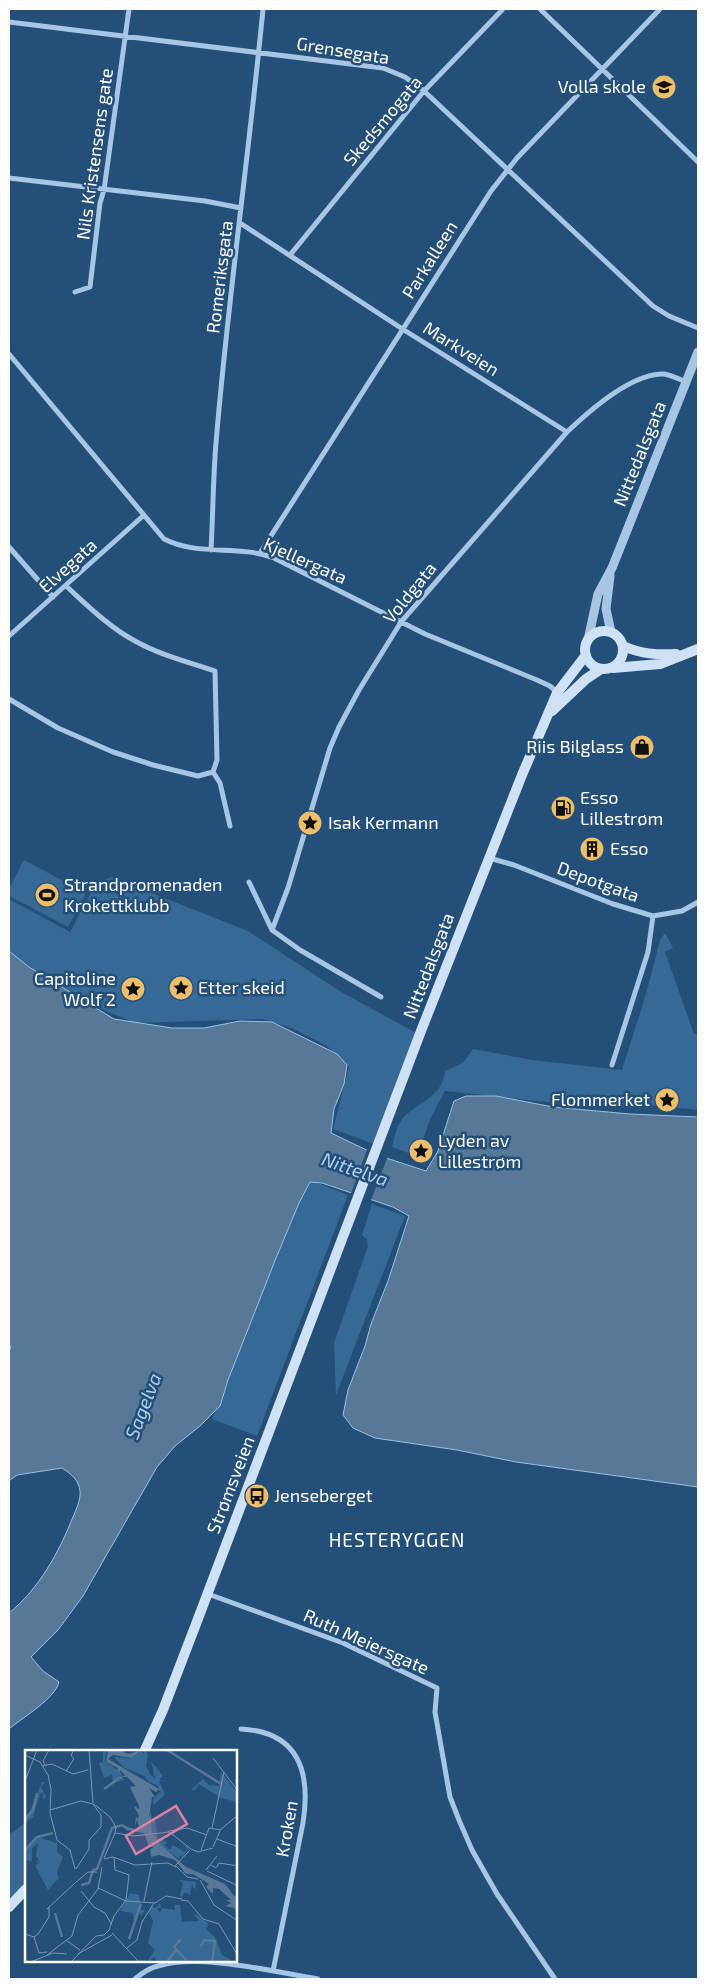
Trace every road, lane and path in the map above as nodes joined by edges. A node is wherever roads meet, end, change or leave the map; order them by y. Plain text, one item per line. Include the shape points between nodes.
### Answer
1 (129, 9) edge
2 (263, 9) edge
3 (504, 9) edge
4 (540, 9) edge
5 (660, 9) edge
6 (9, 22) edge
7 (126, 37) junction
8 (259, 52) junction
9 (603, 69) junction
10 (424, 91) junction
11 (698, 162) edge
12 (508, 169) junction
13 (9, 178) edge
14 (104, 190) junction
15 (241, 208) junction
16 (240, 223) junction
17 (290, 256) junction
18 (76, 292) dead end
19 (697, 327) edge
20 (404, 330) junction
21 (698, 352) edge
22 (9, 354) edge
23 (686, 382) junction
24 (567, 432) junction
25 (144, 515) junction
26 (9, 547) edge
27 (211, 550) junction
28 (260, 553) junction
29 (612, 568) junction
30 (66, 586) junction
31 (53, 598) junction
32 (401, 622) junction
33 (611, 632) junction
34 (9, 636) edge
35 (588, 640) junction
36 (623, 646) junction
37 (698, 648) edge
38 (685, 653) junction
39 (586, 655) junction
40 (612, 668) junction
41 (601, 669) junction
42 (561, 696) junction
43 (9, 699) edge
44 (213, 772) junction
45 (230, 826) dead end
46 (489, 857) junction
47 (250, 882) dead end
48 (698, 902) edge
49 (653, 916) junction
50 (272, 930) junction
51 (381, 996) dead end
52 (612, 1065) dead end
53 (346, 1228) joint
54 (208, 1594) junction
55 (241, 1729) dead end
56 (145, 1750) edge
57 (25, 1891) edge
58 (9, 1907) edge
59 (178, 1963) edge
60 (207, 1963) edge
61 (273, 1971) junction
62 (135, 1979) edge
63 (318, 1979) edge
64 (555, 1979) edge

1 - 7 street, Nils Kristensens gate
2 - 8 street, Romeriksgata
3 - 10 street, Skedsmogata
4 - 9 street
5 - 9 street, Parkalleen
6 - 7 street, Grensegata
7 - 8 street, Grensegata
7 - 14 street, Nils Kristensens gate
8 - 10 street, Grensegata via 383,68 405,76
8 - 15 street, Romeriksgata
9 - 11 street
9 - 12 street, Parkalleen
10 - 12 street, Grensegata
10 - 17 street, Skedsmogata
12 - 19 street, Grensegata via 653,306
12 - 20 street, Parkalleen via 465,229
13 - 14 street
14 - 15 street
14 - 18 street, Nils Kristensens gate via 90,287
15 - 16 street, Romeriksgata
16 - 17 street, Markveien
16 - 27 street, Romeriksgata via 216,445
17 - 20 street, Markveien
20 - 24 street, Markveien
20 - 28 street, Parkalleen
21 - 23 street, Nittedalsgata
22 - 25 street, Kjellergata
23 - 24 street, Voldgata via 666,374 643,379 590,410
23 - 29 street, Nittedalsgata
24 - 32 street, Voldgata
25 - 27 street, Kjellergata via 164,539 178,546
25 - 30 street, Elvegata
26 - 31 street
27 - 28 street, Kjellergata
28 - 32 street, Kjellergata
29 - 33 street, Nittedalsgata via 606,609
29 - 35 street, Nittedalsgata via 598,594
30 - 31 street, Elvegata
30 - 44 street via 105,621 136,642 215,671 217,760
31 - 34 street, Elvegata
32 - 42 street, Kjellergata via 550,686
32 - 50 street, Voldgata via 359,690 330,748
33 - 35 main road via 598,632
33 - 36 main road
35 - 39 main road
36 - 38 main road via 659,655
36 - 40 main road via 620,662
37 - 38 main road
38 - 40 main road via 660,664
39 - 41 main road via 591,664
39 - 42 main road, Nittedalsgata
40 - 41 main road
41 - 42 main road, Nittedalsgata
42 - 46 main road, Nittedalsgata via 546,717
43 - 44 street via 58,728 113,752 198,776
44 - 45 street via 220,783
46 - 49 street, Depotgata
46 - 53 main road, Nittedalsgata
47 - 50 street
48 - 49 street, Depotgata via 682,911
49 - 52 street via 648,952
50 - 51 street via 300,950
53 - 54 main road, Strømsveien
54 - 56 main road, Strømsveien
54 - 64 street, Ruth Meiersgate via 342,1643 437,1688 435,1712 450,1797 462,1828 497,1894
55 - 61 street, Kroken via 265,1733 290,1748 300,1764 306,1786 303,1823
57 - 58 main road
59 - 62 street via 158,1965
60 - 61 street
61 - 63 street

